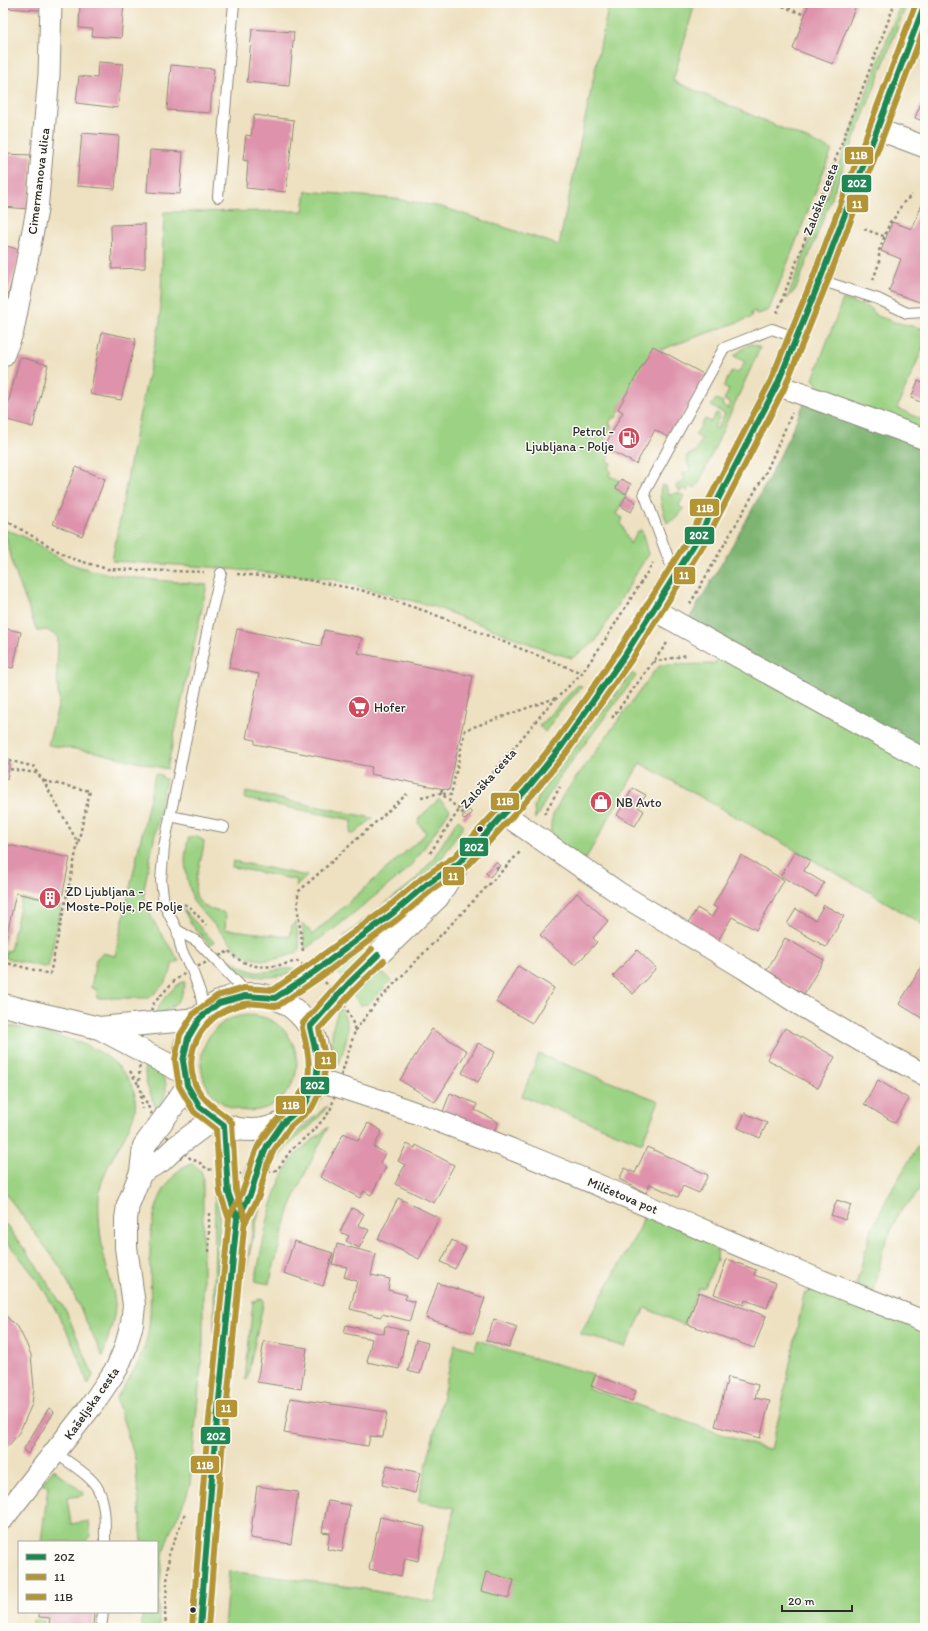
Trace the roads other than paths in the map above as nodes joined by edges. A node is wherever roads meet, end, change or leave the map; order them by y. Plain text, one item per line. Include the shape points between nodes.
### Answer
1 (51, 3) edge
2 (234, 3) edge
3 (925, 3) edge
4 (877, 129) junction
5 (925, 147) edge
6 (218, 197) dead end
7 (820, 280) junction
8 (925, 312) edge
9 (797, 338) junction
10 (3, 356) edge
11 (777, 384) junction
12 (925, 439) edge
13 (221, 573) road end
14 (675, 576) junction
15 (654, 610) junction
16 (925, 760) edge
17 (504, 814) junction
18 (170, 816) junction
19 (224, 827) dead end
20 (459, 863) junction
21 (177, 930) junction
22 (248, 994) junction
23 (274, 998) junction
24 (3, 1005) edge
25 (201, 1016) junction
26 (310, 1027) junction
27 (99, 1028) junction
28 (925, 1075) edge
29 (185, 1080) junction
30 (317, 1080) junction
31 (219, 1122) junction
32 (283, 1122) junction
33 (141, 1172) junction
34 (237, 1218) junction
35 (925, 1322) edge
36 (55, 1452) junction
37 (3, 1518) edge
38 (105, 1541) edge
39 (102, 1613) edge
40 (102, 1628) edge
41 (200, 1628) edge

1 - 10 street, Cimermanova ulica via 49,75 37,210 13,331
2 - 6 lane
3 - 4 main road
4 - 5 street
4 - 7 main road
7 - 8 lane via 907,313
7 - 9 main road
9 - 11 main road
9 - 14 lane via 772,329 724,348 644,494
11 - 12 street
11 - 14 main road via 697,540
13 - 18 lane
14 - 15 main road
15 - 16 street
15 - 17 main road via 561,747
17 - 20 main road
17 - 28 street via 619,894 725,956 803,1007
18 - 19 lane
18 - 21 lane via 164,847 161,888 164,904
20 - 23 main road via 427,884 314,972
20 - 26 main road via 438,897 349,983
21 - 22 lane via 198,942
21 - 25 lane via 182,952 200,992
22 - 23 main road
22 - 25 main road via 220,1002
23 - 26 main road via 288,1004
24 - 27 main road
25 - 27 main road
25 - 29 main road via 188,1036 183,1054
26 - 30 main road via 317,1045
27 - 29 main road
29 - 31 main road via 198,1105
29 - 33 main road, Kašeljska cesta via 144,1146
30 - 32 main road via 305,1103
30 - 35 street, Milčetova pot via 458,1127 647,1205 804,1274
31 - 32 main road via 239,1129 254,1130 269,1128
31 - 33 main road via 176,1146 161,1161
31 - 34 main road via 228,1192
32 - 34 main road via 266,1149 251,1193
33 - 36 main road, Kašeljska cesta via 131,1193 126,1219 126,1247 133,1300 128,1340 117,1368 106,1386
34 - 41 main road
36 - 37 main road, Kašeljska cesta
36 - 38 lane via 92,1481 98,1489
39 - 40 lane

